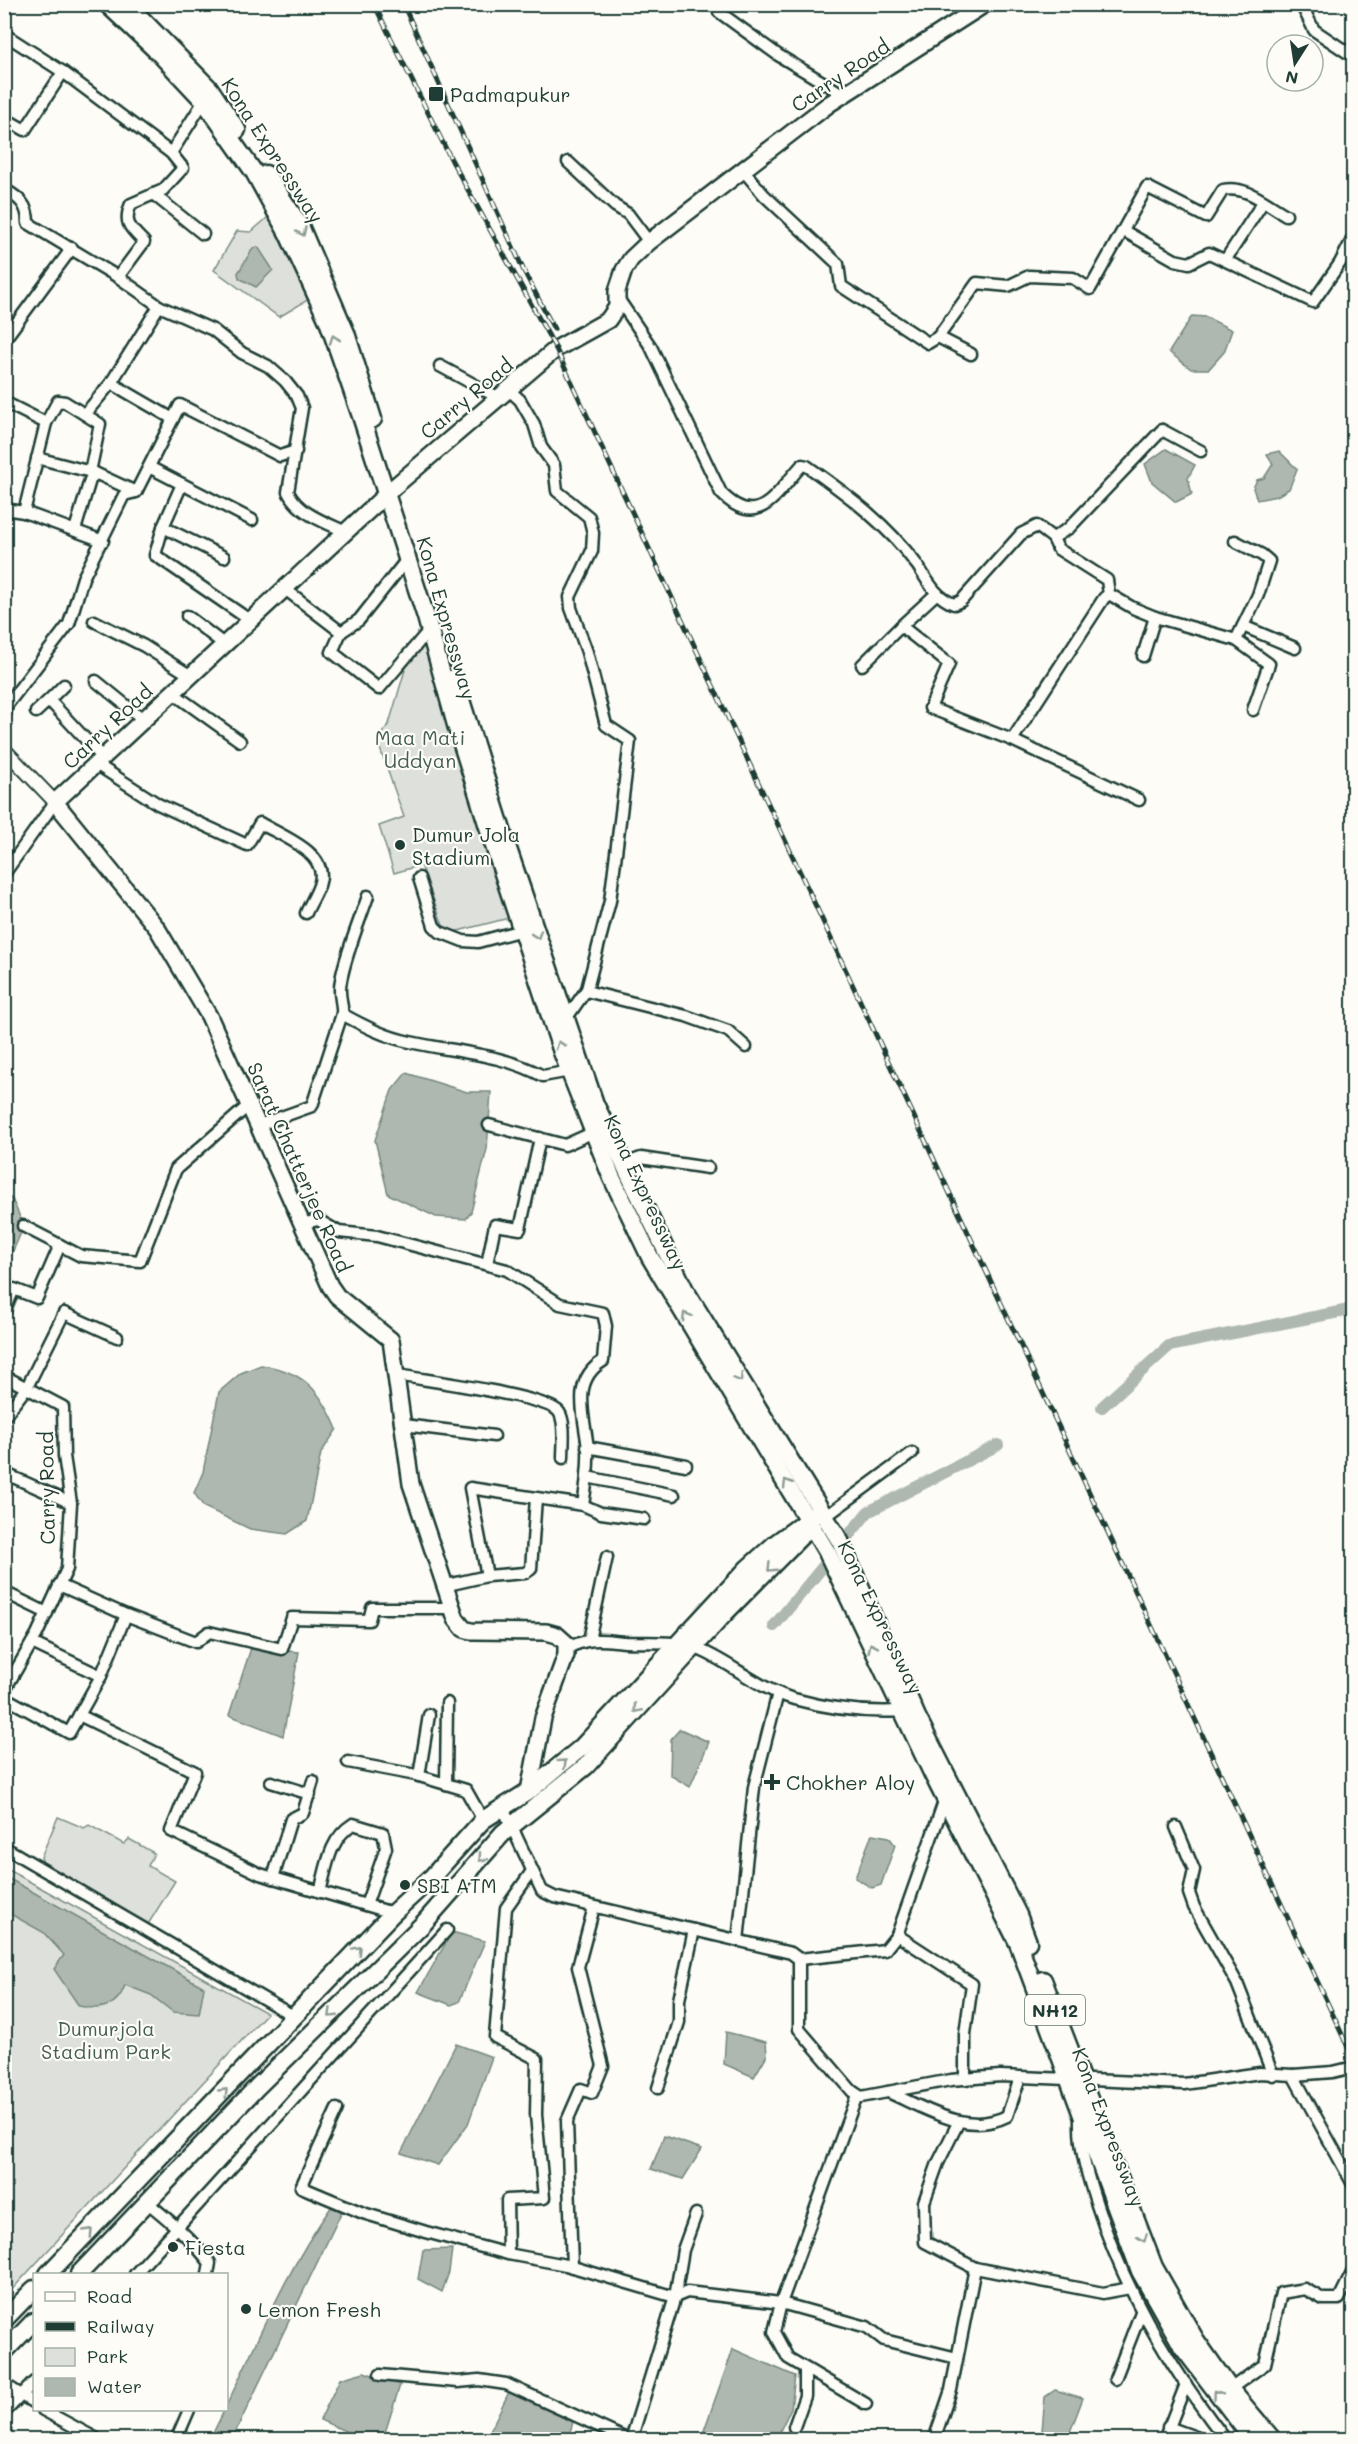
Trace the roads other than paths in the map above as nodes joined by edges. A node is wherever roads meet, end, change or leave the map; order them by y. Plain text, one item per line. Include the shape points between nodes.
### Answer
1 (8, 4) edge
2 (107, 4) edge
3 (127, 4) edge
4 (723, 4) edge
5 (985, 4) edge
6 (1300, 4) edge
7 (4, 12) edge
8 (4, 34) edge
9 (1353, 57) edge
10 (63, 72) junction
11 (844, 95) junction
12 (204, 101) junction
13 (4, 118) edge
14 (171, 153) junction
15 (568, 162) dead end
16 (743, 170) junction
17 (4, 189) edge
18 (153, 194) junction
19 (1263, 201) junction
20 (1286, 215) dead end
21 (1125, 231) junction
22 (203, 234) dead end
23 (1353, 236) edge
24 (649, 242) junction
25 (72, 248) junction
26 (1226, 259) junction
27 (118, 277) junction
28 (616, 297) junction
29 (159, 306) junction
30 (938, 338) junction
31 (4, 340) edge
32 (971, 354) dead end
33 (441, 366) dead end
34 (111, 383) junction
35 (504, 394) junction
36 (4, 402) edge
37 (86, 414) junction
38 (173, 419) junction
39 (46, 423) junction
40 (296, 451) junction
41 (1201, 451) dead end
42 (37, 458) junction
43 (148, 467) junction
44 (92, 472) junction
45 (182, 484) junction
46 (391, 490) junction
47 (136, 492) junction
48 (4, 509) edge
49 (24, 512) junction
50 (252, 520) dead end
51 (163, 527) junction
52 (75, 530) junction
53 (346, 532) junction
54 (1053, 538) junction
55 (103, 541) junction
56 (1235, 541) dead end
57 (224, 557) dead end
58 (408, 558) junction
59 (285, 589) junction
60 (937, 593) junction
61 (1109, 594) junction
62 (187, 616) dead end
63 (1155, 617) junction
64 (94, 621) dead end
65 (251, 621) junction
66 (902, 626) junction
67 (1243, 626) junction
68 (430, 629) junction
69 (341, 632) junction
70 (1236, 640) junction
71 (225, 645) junction
72 (1295, 648) dead end
73 (1143, 656) dead end
74 (862, 665) dead end
75 (191, 676) junction
76 (96, 681) dead end
77 (64, 685) dead end
78 (172, 693) junction
79 (49, 700) junction
80 (1253, 710) dead end
81 (36, 712) dead end
82 (4, 718) edge
83 (144, 720) junction
84 (1012, 740) junction
85 (240, 741) dead end
86 (4, 749) edge
87 (100, 761) junction
88 (1139, 800) dead end
89 (56, 802) junction
90 (4, 874) edge
91 (418, 878) dead end
92 (368, 896) dead end
93 (306, 913) dead end
94 (522, 930) junction
95 (586, 991) junction
96 (342, 1014) junction
97 (566, 1018) junction
98 (746, 1047) dead end
99 (570, 1071) junction
100 (249, 1105) junction
101 (259, 1125) junction
102 (489, 1125) dead end
103 (594, 1132) junction
104 (540, 1138) junction
105 (624, 1164) junction
106 (708, 1168) dead end
107 (301, 1224) junction
108 (22, 1226) dead end
109 (60, 1245) junction
110 (487, 1264) junction
111 (4, 1312) edge
112 (117, 1337) dead end
113 (397, 1375) junction
114 (4, 1376) edge
115 (27, 1387) junction
116 (4, 1417) edge
117 (404, 1425) junction
118 (494, 1436) dead end
119 (587, 1447) junction
120 (912, 1453) dead end
121 (563, 1458) dead end
122 (686, 1465) dead end
123 (4, 1473) edge
124 (587, 1477) junction
125 (674, 1495) dead end
126 (536, 1498) junction
127 (72, 1503) junction
128 (583, 1505) junction
129 (820, 1516) junction
130 (644, 1519) dead end
131 (607, 1557) dead end
132 (847, 1575) junction
133 (487, 1576) junction
134 (59, 1585) junction
135 (443, 1586) junction
136 (4, 1592) edge
137 (450, 1608) junction
138 (47, 1613) junction
139 (126, 1615) junction
140 (589, 1640) junction
141 (32, 1643) junction
142 (676, 1644) junction
143 (694, 1647) junction
144 (568, 1648) junction
145 (101, 1676) junction
146 (4, 1691) edge
147 (778, 1693) junction
148 (4, 1697) edge
149 (447, 1703) dead end
150 (902, 1711) junction
151 (79, 1715) junction
152 (429, 1715) dead end
153 (348, 1762) dead end
154 (419, 1776) junction
155 (313, 1781) dead end
156 (271, 1782) dead end
157 (446, 1784) junction
158 (529, 1791) junction
159 (310, 1794) junction
160 (945, 1799) junction
161 (502, 1806) junction
162 (483, 1820) junction
163 (512, 1826) junction
164 (1176, 1827) dead end
165 (4, 1847) edge
166 (532, 1871) junction
167 (273, 1878) junction
168 (320, 1892) junction
169 (366, 1905) junction
170 (594, 1908) junction
171 (393, 1913) junction
172 (447, 1930) dead end
173 (694, 1930) junction
174 (897, 1935) junction
175 (738, 1941) junction
176 (799, 1959) junction
177 (295, 2017) junction
178 (1353, 2067) edge
179 (1273, 2075) junction
180 (1293, 2075) junction
181 (1020, 2078) junction
182 (965, 2079) junction
183 (1075, 2080) junction
184 (658, 2088) dead end
185 (888, 2092) junction
186 (857, 2095) junction
187 (337, 2109) dead end
188 (1081, 2111) junction
189 (958, 2123) junction
190 (1353, 2186) edge
191 (147, 2202) junction
192 (696, 2214) dead end
193 (179, 2228) junction
194 (508, 2254) junction
195 (572, 2267) junction
196 (975, 2268) junction
197 (1353, 2270) edge
198 (49, 2273) edge
199 (80, 2273) edge
200 (136, 2273) edge
201 (208, 2273) edge
202 (1130, 2288) junction
203 (33, 2290) edge
204 (675, 2297) junction
205 (781, 2303) junction
206 (1142, 2312) junction
207 (4, 2320) edge
208 (33, 2322) edge
209 (4, 2352) edge
210 (957, 2358) junction
211 (805, 2370) junction
212 (380, 2375) dead end
213 (1115, 2379) dead end
214 (33, 2383) edge
215 (4, 2384) edge
216 (1186, 2384) junction
217 (1230, 2389) junction
218 (22, 2395) junction
219 (33, 2402) edge
220 (866, 2404) dead end
221 (48, 2411) edge
222 (188, 2411) edge
223 (4, 2413) edge
224 (794, 2427) dead end
225 (1168, 2427) junction
226 (99, 2439) edge
227 (176, 2439) edge
228 (630, 2439) edge
229 (934, 2439) edge
230 (1164, 2439) edge
231 (1204, 2439) edge
232 (1226, 2439) edge
233 (1253, 2439) edge
234 (1273, 2439) edge

1 - 7 street
2 - 12 main road, Kona Expressway / NH12
3 -> 46 main road, Kona Expressway / NH12 via 210,89 300,226 346,333
4 - 11 street via 719,12 778,55
5 - 11 main road, Carry Road
6 - 9 street via 1314,30
8 - 10 street
10 - 13 street via 25,130
10 - 14 street
11 - 16 main road, Carry Road
12 - 14 street
46 -> 12 main road, Kona Expressway / NH12 via 328,321 293,245 254,172
14 - 18 street via 183,168 163,190
15 - 24 street via 628,214
16 - 24 main road, Carry Road
16 - 30 street via 764,195 838,264 841,286 928,343
17 - 25 street via 22,200 28,211 28,223
18 - 22 street
18 - 27 street via 131,204 126,216 129,229 144,242
19 - 20 street
19 - 21 street via 1240,188 1223,190 1206,217 1147,187
19 - 26 street
21 - 26 street via 1175,260 1189,263 1209,253
21 - 30 street via 1090,289 1073,278 1029,276 1008,286 977,283
23 - 26 street via 1313,302
24 - 28 main road, Carry Road via 627,264
25 - 27 street
25 - 31 street
27 - 29 street
28 - 35 main road, Carry Road via 617,307 608,320 556,349
28 - 60 street via 651,347 721,493 731,503 752,512 762,509 802,465 807,466 879,521 902,544
29 - 34 street
29 - 40 street via 213,330 285,381 302,408
30 - 32 street
33 - 35 street
34 - 37 street
34 - 38 street
35 - 46 main road, Carry Road
35 - 95 street via 520,400 534,424 541,447 554,465 557,491 589,517 592,551 570,597 571,608 606,725 630,741 610,901
36 - 39 street
37 - 39 street via 58,401
37 - 44 street via 100,424
38 - 40 street via 180,405 280,456
38 - 43 street
39 - 42 street
40 - 53 street via 288,492 294,503
41 - 54 street via 1162,430 1069,528
42 - 44 street
42 - 49 street
43 - 45 street
43 - 47 street
44 - 47 street
44 - 52 street
45 - 50 street
45 - 51 street
46 - 53 main road, Carry Road
46 - 58 main road, Kona Expressway / NH12
46 -> 97 main road, Kona Expressway / NH12
47 - 55 street via 124,495
48 - 49 street
49 - 52 street
51 - 57 street
51 - 65 street via 154,555
52 - 55 street
53 - 59 main road, Carry Road
54 - 60 street via 1037,526 1021,534 961,601 954,604 941,600
54 - 61 street via 1058,549 1107,580
55 - 82 street via 75,597 69,624 7,705
56 - 67 street via 1269,561
58 - 68 main road, Kona Expressway / NH12
58 - 69 street via 359,620
59 - 65 main road, Carry Road
59 - 69 street
60 - 66 street
61 - 63 street
61 - 84 street
62 - 71 street
63 - 70 street
63 - 73 street
64 - 75 street
65 - 71 main road, Carry Road
66 - 74 street
66 - 84 street via 949,664 931,710
67 - 70 street
67 - 72 street
68 - 69 street via 379,689 332,652
68 - 94 main road, Kona Expressway / NH12
70 - 80 street via 1269,664
71 - 75 main road, Carry Road
75 - 78 main road, Carry Road
76 - 83 street
77 - 79 street
78 - 83 main road, Carry Road
78 - 85 street
79 - 81 street
79 - 87 street
83 - 87 main road, Carry Road
84 - 88 street
86 - 89 street, Sarat Chatterjee Road
87 - 89 main road, Carry Road
87 - 93 street via 158,804 247,844 260,823 312,853 319,861 321,881
89 - 90 street, Carry Road
89 - 100 main road, Sarat Chatterjee Road via 157,928 209,1016
91 - 94 street via 434,926 440,932 478,942
92 - 96 street via 340,991
99 -> 94 main road, Kona Expressway / NH12
95 - 97 street
95 - 98 street via 686,1016 728,1031
96 - 99 street via 379,1033 520,1064 543,1077
96 - 101 street via 312,1106
97 - 105 main road, Kona Expressway / NH12 via 595,1104
99 - 103 main road, Kona Expressway / NH12
100 - 101 main road, Sarat Chatterjee Road
100 - 109 street via 176,1169 140,1261 81,1256
101 - 107 main road, Sarat Chatterjee Road
102 - 104 street
103 - 104 street via 565,1145
129 -> 103 main road, Kona Expressway / NH12 via 650,1257
104 - 110 street via 520,1229 495,1225
105 - 106 street via 641,1158
105 -> 129 main road, Kona Expressway / NH12 via 685,1290
107 - 110 street via 318,1220 339,1232 377,1236
107 - 113 main road, Sarat Chatterjee Road via 337,1296 391,1340
108 - 109 street
109 - 111 street via 37,1298 14,1289
110 - 119 street via 507,1270 560,1304 603,1313 603,1361 585,1378 582,1392
112 - 115 street via 64,1313
113 - 117 main road, Sarat Chatterjee Road
113 - 121 street via 530,1399 556,1409 561,1416
114 - 115 street, Carry Road
115 - 116 street
115 - 127 street, Carry Road via 65,1411 64,1456
117 - 118 street
117 - 135 main road, Sarat Chatterjee Road via 411,1484
119 - 122 street
119 - 124 street
120 - 129 street
123 - 127 street
124 - 125 street
124 - 128 street
126 - 128 street
126 - 133 street via 531,1569 525,1573
126 - 133 street via 470,1488
127 - 134 street, Carry Road via 67,1569
128 - 130 street via 601,1513
129 - 132 main road, Kona Expressway / NH12
129 - 142 main road via 776,1543
129 -> 143 main road
131 - 140 street
150 -> 132 main road, Kona Expressway / NH12
132 - 183 main road, Kona Expressway / NH12 via 1018,1915
133 - 135 street
134 - 138 street, Carry Road
134 - 139 street
135 - 137 main road, Sarat Chatterjee Road
136 - 138 street
137 - 139 street via 372,1608 369,1620 292,1618 282,1649 209,1632 196,1642
137 - 144 main road, Sarat Chatterjee Road via 464,1629 546,1632 562,1638
138 - 141 street, Carry Road
139 - 145 street
140 - 142 street
140 - 144 street
141 - 145 street
141 - 146 street, Carry Road
142 - 143 street
158 -> 142 main road via 582,1747
143 - 147 street
143 -> 163 main road via 586,1766
144 - 158 main road via 543,1718
145 - 151 street
147 - 150 street via 826,1707
147 - 175 street via 754,1788
148 - 151 street via 69,1733
149 - 157 street
150 - 160 main road, Kona Expressway / NH12
151 - 167 street via 195,1772 171,1831
152 - 154 street
153 - 154 street
154 - 157 street
155 - 159 street
156 - 159 street
157 - 162 street via 468,1791
158 - 161 main road
159 - 167 street via 303,1813 291,1819
160 - 174 street
160 - 183 main road, Kona Expressway / NH12 via 1018,1943
161 - 162 main road
161 - 163 street
162 - 171 main road
163 - 166 street
163 -> 191 main road via 423,1923
164 - 179 street via 1194,1870 1189,1893 1194,1907 1237,1983
165 - 177 street
166 - 170 street via 542,1891
166 - 194 street via 506,1908 495,2037 537,2060 536,2115 544,2198 507,2200
167 - 168 street
168 - 169 street
168 - 169 street via 332,1847 340,1831 353,1824 383,1833 386,1848
169 - 171 street
170 - 173 street
170 - 195 street via 578,1967 603,2066 592,2093 581,2088 567,2121
177 -> 171 main road
172 - 193 street
173 - 175 street
173 - 184 street via 681,1989 679,2022
174 - 176 street via 885,1950
174 - 182 street via 972,1984 965,2034
175 - 176 street via 791,1953
176 - 186 street via 799,2029
198 -> 177 main road
178 - 180 street
179 - 180 street
179 - 183 street via 1260,2073 1184,2084
180 - 190 street
181 - 182 street
181 - 183 street
181 - 189 street via 1007,2116 995,2122
182 - 185 street
183 - 188 main road, Kona Expressway / NH12
183 -> 217 main road, Kona Expressway / NH12 via 1154,2268 1195,2339
185 - 186 street
185 - 189 street
186 - 205 street
187 - 194 street via 301,2187 363,2213
188 - 202 street via 1079,2140 1088,2177
233 -> 188 main road, Kona Expressway / NH12 via 1184,2349 1140,2271
189 - 196 street via 924,2202 925,2242
191 - 193 street
191 - 199 main road
192 - 204 street via 683,2250
193 - 200 street
193 - 201 street via 210,2263
194 - 195 street
195 - 204 street
196 - 202 street via 1103,2293
196 - 210 street
197 - 217 street via 1340,2299 1323,2299 1305,2289 1281,2293 1265,2364
202 - 206 street
203 - 207 main road
204 - 205 street via 687,2292
204 - 228 street
205 - 210 street via 867,2327 884,2340
205 - 211 street via 774,2332 788,2358
206 - 213 street
206 - 216 street
208 - 209 main road
210 - 229 street
211 - 220 street
211 - 224 street via 805,2396
212 - 228 street via 506,2384
214 - 218 street
215 - 218 street
216 - 225 street
216 - 232 street
217 - 234 main road, Kona Expressway / NH12
218 - 219 street
218 - 223 street
221 - 226 street
222 - 227 street
225 - 230 street
225 - 231 street

